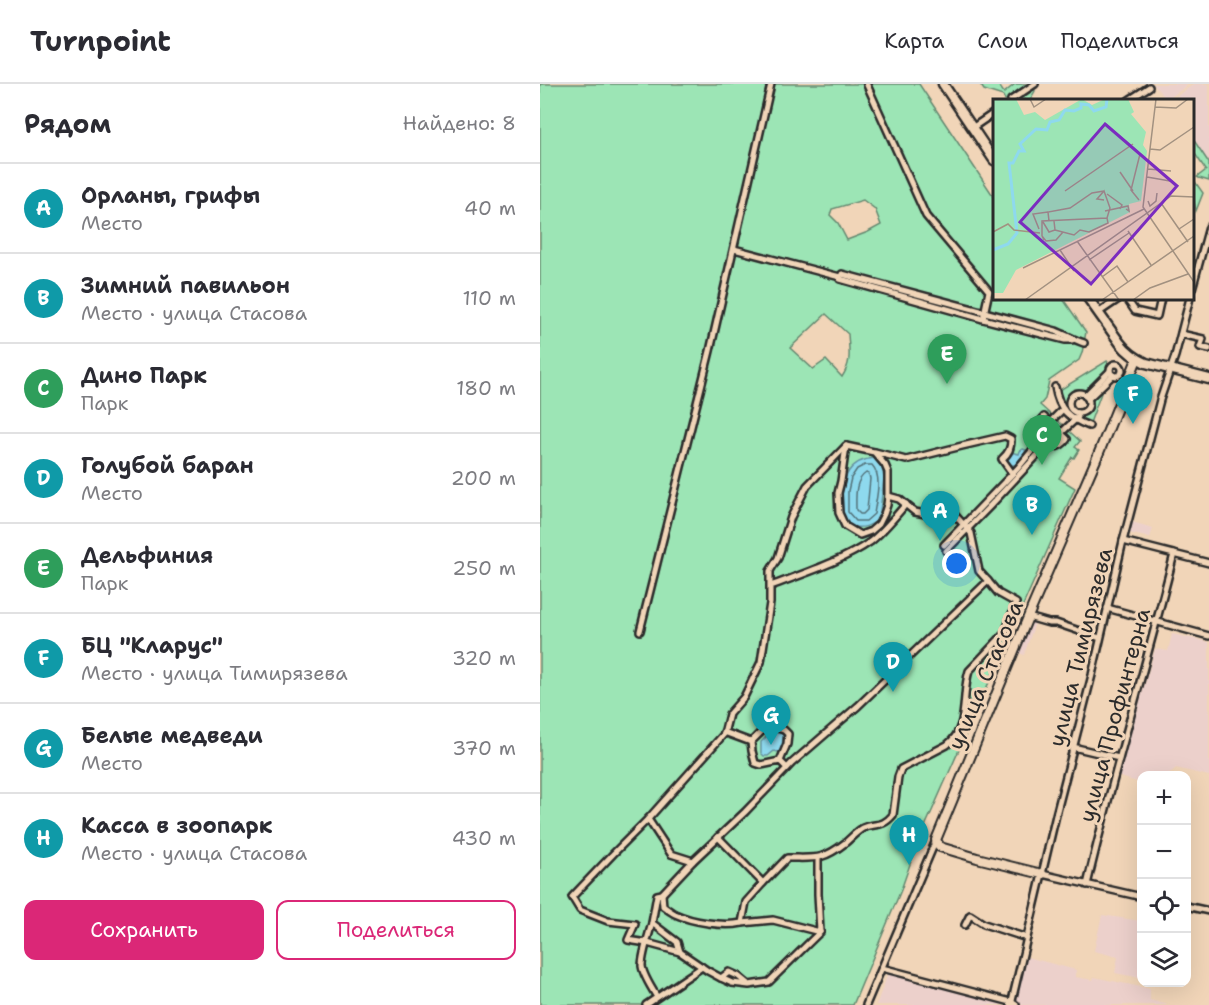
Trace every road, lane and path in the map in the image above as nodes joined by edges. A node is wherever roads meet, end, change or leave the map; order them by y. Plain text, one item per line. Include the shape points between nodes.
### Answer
1 (771, 84) edge
2 (943, 84) edge
3 (1035, 84) edge
4 (867, 85) edge
5 (1149, 87) dead end
6 (1012, 99) edge
7 (1131, 99) edge
8 (993, 114) edge
9 (972, 128) junction
10 (993, 159) edge
11 (1209, 227) edge
12 (734, 249) junction
13 (1206, 250) edge
14 (1194, 260) edge
15 (1200, 261) junction
16 (1194, 282) edge
17 (1089, 300) edge
18 (1116, 300) edge
19 (1127, 300) edge
20 (1161, 300) edge
21 (1190, 300) edge
22 (1098, 313) junction
23 (984, 316) junction
24 (1181, 334) junction
25 (1084, 343) dead end
26 (1209, 349) edge
27 (1112, 357) dead end
28 (1137, 359) junction
29 (1114, 364) junction
30 (1171, 369) junction
31 (1112, 373) junction
32 (1209, 379) edge
33 (1055, 387) dead end
34 (1086, 398) junction
35 (1061, 411) junction
36 (1070, 413) junction
37 (1074, 420) junction
38 (1051, 421) junction
39 (1089, 426) dead end
40 (1062, 431) junction
41 (1040, 441) junction
42 (846, 446) junction
43 (1046, 446) junction
44 (874, 452) junction
45 (1012, 473) junction
46 (888, 496) junction
47 (906, 504) junction
48 (966, 526) junction
49 (860, 535) junction
50 (1124, 541) junction
51 (866, 545) junction
52 (945, 548) dead end
53 (1174, 554) junction
54 (1209, 563) edge
55 (988, 581) junction
56 (771, 586) junction
57 (1107, 608) junction
58 (1028, 617) junction
59 (1157, 621) junction
60 (640, 631) dead end
61 (1209, 636) edge
62 (1100, 638) junction
63 (724, 732) junction
64 (751, 742) junction
65 (1072, 747) junction
66 (1119, 758) junction
67 (780, 761) junction
68 (787, 768) junction
69 (648, 819) junction
70 (718, 837) junction
71 (936, 840) junction
72 (818, 858) junction
73 (693, 861) junction
74 (1042, 874) junction
75 (763, 883) junction
76 (1087, 885) junction
77 (662, 894) junction
78 (1137, 896) edge
79 (1191, 907) edge
80 (1209, 911) edge
81 (652, 923) junction
82 (742, 923) junction
83 (965, 926) dead end
84 (820, 932) junction
85 (1027, 938) junction
86 (647, 943) junction
87 (680, 952) junction
88 (702, 967) junction
89 (882, 968) junction
90 (721, 978) junction
91 (749, 985) junction
92 (657, 997) junction
93 (1013, 1004) edge
94 (646, 1005) edge
95 (866, 1005) edge

1 - 12 street
2 - 9 main road
3 - 6 street
4 - 23 street via 926,216 988,291
5 - 7 street
8 - 9 street
9 - 10 main road
11 - 13 street
12 - 23 street
12 - 60 street
13 - 15 street
14 - 15 street
15 - 16 street
17 - 22 main road
18 - 22 street
19 - 20 street via 1135,311 1157,316
21 - 24 street, улица Тимирязева
22 - 28 main road
23 - 25 street via 1056,331
24 - 26 street via 1203,339 1200,347
24 - 30 street, улица Тимирязева
27 - 29 street
28 - 30 main road
28 - 58 street, улица Стасова
29 - 31 street
29 - 31 street via 1124,370 1119,375
30 - 32 main road
30 - 50 street, улица Тимирязева
31 - 34 street
33 - 35 street
34 - 36 street via 1088,407 1084,412
34 - 36 street via 1072,396
35 - 36 street
35 - 38 street
36 - 37 street
37 - 39 street
37 - 40 street
38 - 40 street
38 - 41 street via 1044,417 1038,424
40 - 43 street via 1067,439 1064,443
41 - 43 street
41 - 45 street
42 - 44 street
42 - 49 street via 838,493 839,513 845,526
42 - 56 street via 807,486 770,571
43 - 48 street
44 - 45 street via 906,460 1005,436 1011,439 1011,446 1002,459
44 - 46 street via 888,472
45 - 48 street
46 - 47 street
46 - 49 street via 879,524
47 - 48 street via 915,512 946,518 955,515
47 - 51 street
48 - 52 street
48 - 55 street via 979,571
49 - 51 street
50 - 53 street
50 - 57 street, улица Тимирязева
51 - 56 street
53 - 54 street
53 - 59 street, улица Профинтерна
55 - 68 street
55 - 72 street via 998,593 1016,603 1005,633 969,671 962,721 954,740 901,769 889,819 881,825 864,827 830,854
56 - 63 street via 761,662 744,697 729,714
57 - 59 street
57 - 62 street, улица Тимирязева
58 - 62 street
58 - 71 street, улица Стасова
59 - 61 street
59 - 66 street, улица Профинтерна
62 - 65 street, улица Тимирязева
63 - 64 street
63 - 69 street
64 - 67 street via 755,763
64 - 67 street via 771,726 784,730 788,734 787,744
65 - 66 street
65 - 74 street, улица Тимирязева
66 - 76 street, улица Профинтерна
67 - 68 street
68 - 70 street
69 - 73 street via 671,854
69 - 86 street via 572,897 580,910 608,921 635,924 628,940
70 - 73 street
70 - 75 street
71 - 74 street via 940,847
71 - 89 street, улица Стасова
72 - 75 street via 788,858
72 - 84 street
73 - 77 street
74 - 76 street
74 - 85 street, улица Тимирязева
75 - 82 street via 746,902
76 - 78 street
77 - 81 street via 657,895
77 - 82 street via 663,906 675,914 711,923
79 - 80 street
81 - 86 street
81 - 87 street via 677,942
82 - 84 street via 773,920
83 - 85 street via 970,915 984,924
84 - 91 street via 769,982
85 - 93 street, улица Тимирязева
86 - 87 street
86 - 92 street via 642,966
87 - 88 street
88 - 90 street
88 - 92 street
89 - 93 street
89 - 95 street, улица Стасова
90 - 91 street
90 - 91 street via 729,972
92 - 94 street

